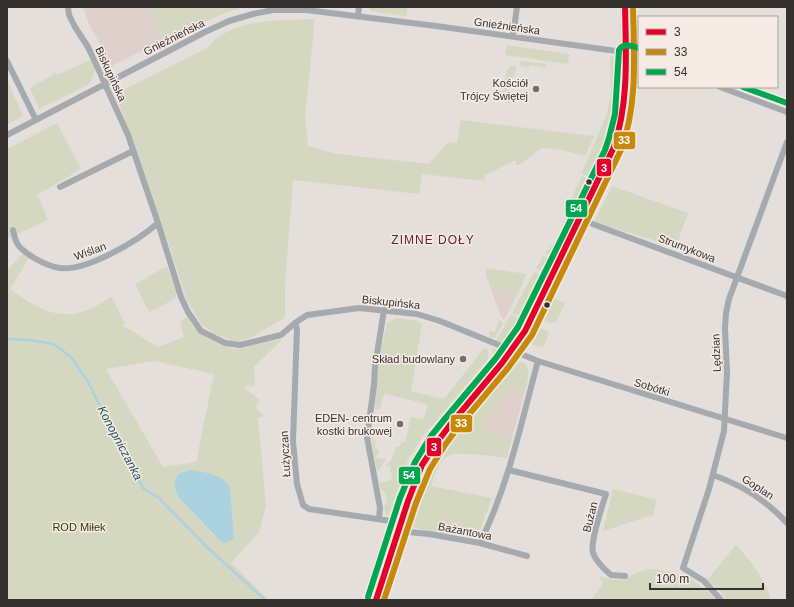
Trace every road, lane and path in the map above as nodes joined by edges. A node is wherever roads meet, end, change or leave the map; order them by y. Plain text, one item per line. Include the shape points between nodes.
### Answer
1 (68, 7) edge
2 (359, 7) edge
3 (517, 7) edge
4 (625, 7) edge
5 (358, 16) junction
6 (513, 36) junction
7 (626, 53) junction
8 (638, 56) edge
9 (7, 61) edge
10 (105, 84) junction
11 (723, 88) edge
12 (787, 112) edge
13 (36, 120) junction
14 (7, 135) edge
15 (787, 142) edge
16 (133, 151) junction
17 (60, 186) dead end
18 (579, 219) junction
19 (158, 223) junction
20 (13, 230) dead end
21 (736, 278) junction
22 (787, 296) edge
23 (384, 310) junction
24 (295, 323) junction
25 (512, 352) junction
26 (538, 361) junction
27 (725, 420) junction
28 (787, 438) edge
29 (509, 470) junction
30 (713, 476) junction
31 (379, 519) junction
32 (787, 523) edge
33 (399, 528) junction
34 (480, 543) junction
35 (527, 556) dead end
36 (625, 576) dead end
37 (376, 600) edge
38 (721, 600) edge

1 - 10 street, Biskupińska via 69,15
2 - 5 street
3 - 6 street
4 - 7 main road
5 - 6 street, Gnieźnieńska
5 - 10 street, Gnieźnieńska via 273,10 241,17 205,32
6 - 7 street, Gnieźnieńska
7 - 8 street, Gnieźnieńska
7 - 18 main road via 625,102 620,132
9 - 13 street
10 - 13 street, Gnieźnieńska
10 - 16 street, Biskupińska
11 - 12 street
13 - 14 street, Gnieźnieńska
15 - 21 street, Lędzian
16 - 17 street
16 - 19 street, Biskupińska
18 - 21 street, Strumykowa
18 - 25 main road via 530,321
19 - 20 street, Wiślan via 123,248 76,267 60,268 39,261 18,247
19 - 24 street, Biskupińska via 181,297 201,331 224,343 240,345 281,335
21 - 22 street, Strumykowa
21 - 27 street, Lędzian via 726,313
23 - 24 street, Biskupińska via 359,308 307,315
23 - 25 street, Biskupińska via 422,314
23 - 31 street via 367,429 380,508
24 - 31 street, Łużyczan via 297,329 293,441 301,501 309,509
25 - 26 street, Sobótki
25 - 33 main road via 429,454 414,482
26 - 27 street, Sobótki
26 - 29 street
27 - 28 street, Sobótki
27 - 30 street, Lędzian
29 - 34 street
29 - 36 street, Bużan via 606,494 593,543 594,554 611,575
30 - 32 street, Goplan via 758,497
30 - 38 street, Lędzian via 683,568 704,581
31 - 33 street, Łużyczan
33 - 34 street, Bażantowa
33 - 37 main road
34 - 35 street, Bażantowa

